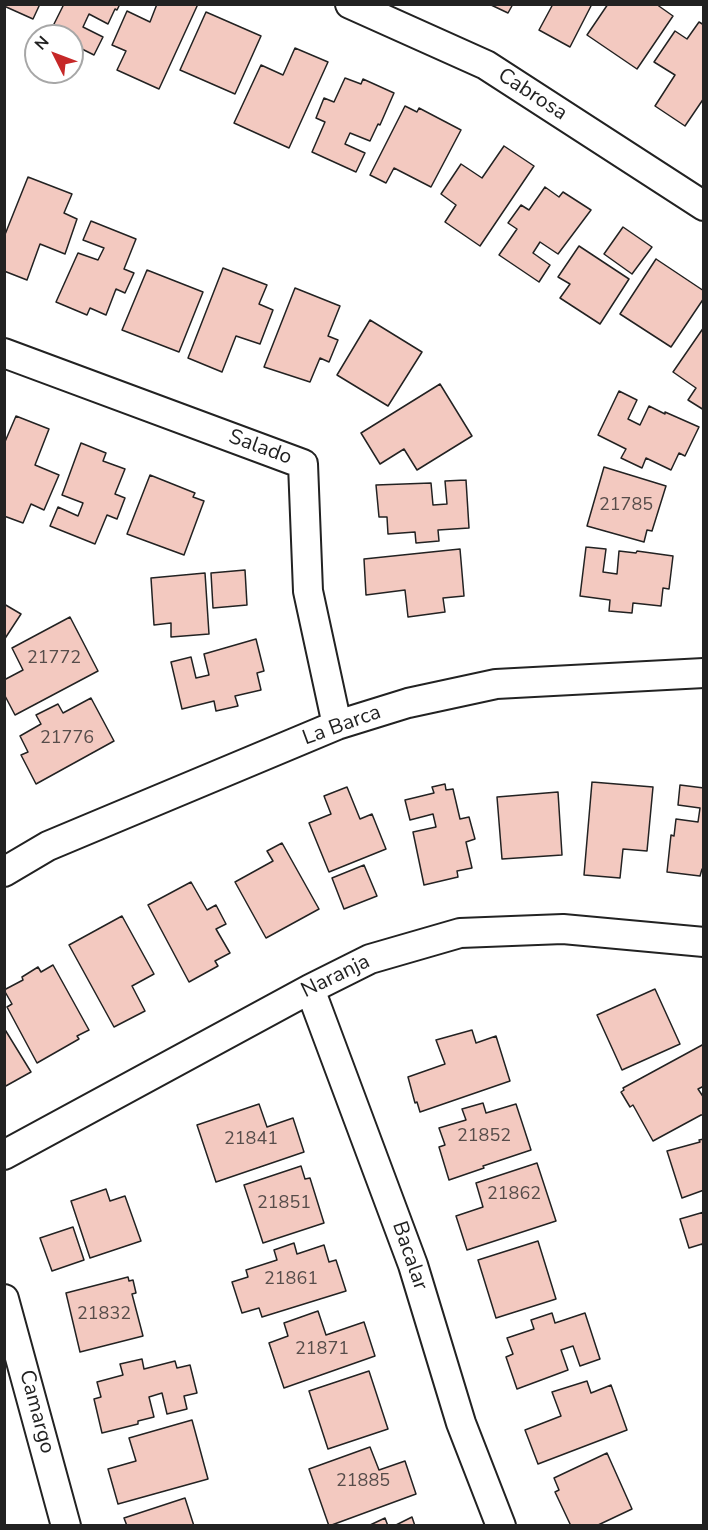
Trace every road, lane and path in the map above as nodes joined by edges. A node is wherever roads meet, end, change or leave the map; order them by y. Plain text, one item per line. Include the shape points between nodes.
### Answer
1 (350, 4) edge
2 (704, 206) edge
3 (4, 353) edge
4 (704, 673) edge
5 (337, 725) junction
6 (4, 872) edge
7 (704, 942) edge
8 (310, 989) junction
9 (4, 1155) edge
10 (4, 1299) edge
11 (66, 1526) edge
12 (501, 1526) edge

1 - 2 street, Cabrosa via 486,65
3 - 5 street, Salado via 303,464 308,591
4 - 5 street, La Barca via 496,684 408,702
5 - 6 street, La Barca via 48,846
7 - 8 street, Naranja via 563,928 460,933 370,959
8 - 9 street, Naranja
8 - 12 street, Bacalar via 413,1265 461,1423
10 - 11 street, Camargo

